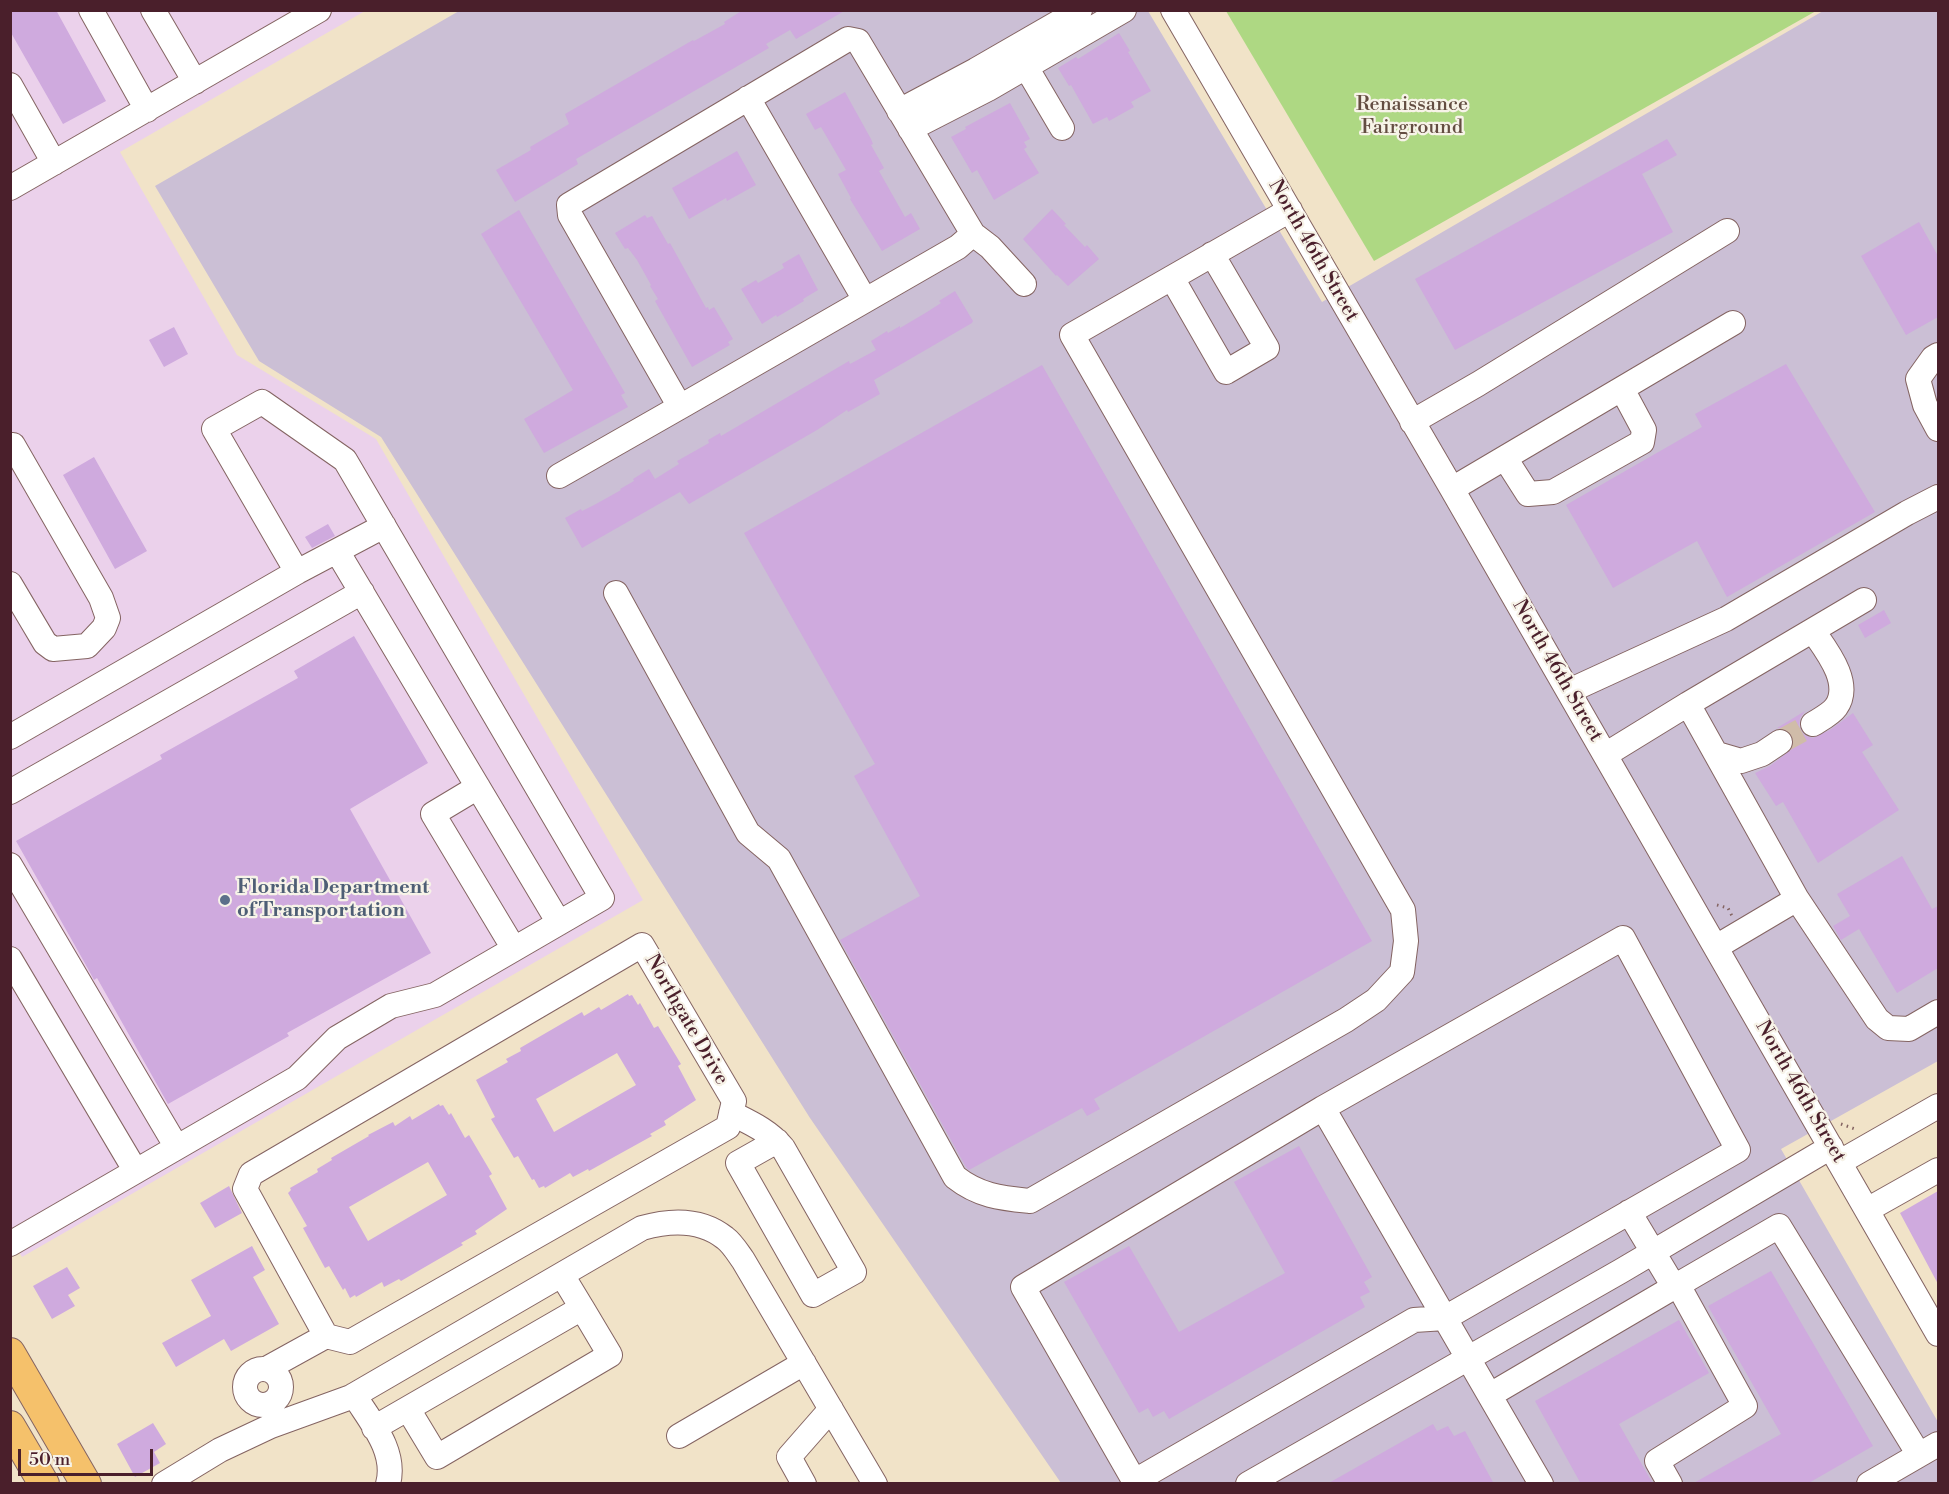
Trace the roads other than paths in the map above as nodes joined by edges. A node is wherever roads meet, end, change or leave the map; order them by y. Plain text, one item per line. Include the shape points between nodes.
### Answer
1 (91, 10) edge
2 (153, 10) edge
3 (319, 10) edge
4 (1080, 10) edge
5 (1124, 10) edge
6 (1173, 10) edge
7 (1021, 58) junction
8 (195, 82) junction
9 (10, 85) edge
10 (748, 98) junction
11 (147, 110) junction
12 (905, 120) junction
13 (1062, 128) dead end
14 (54, 163) junction
15 (10, 188) edge
16 (1290, 210) junction
17 (1727, 231) dead end
18 (973, 234) junction
19 (1212, 254) junction
20 (1172, 278) junction
21 (1024, 284) dead end
22 (865, 300) junction
23 (1733, 323) dead end
24 (1938, 355) edge
25 (1622, 389) junction
26 (680, 407) junction
27 (1412, 422) junction
28 (1938, 429) edge
29 (10, 445) edge
30 (1505, 458) junction
31 (559, 476) dead end
32 (1452, 489) junction
33 (1938, 497) edge
34 (384, 526) junction
35 (337, 551) junction
36 (297, 572) junction
37 (10, 584) edge
38 (362, 592) junction
39 (616, 593) dead end
40 (1864, 600) dead end
41 (1813, 631) junction
42 (87, 646) junction
43 (105, 681) junction
44 (1569, 691) junction
45 (1688, 704) junction
46 (1813, 724) tunnel mouth
47 (10, 737) edge
48 (1780, 742) tunnel mouth
49 (1605, 754) junction
50 (1716, 754) junction
51 (478, 787) junction
52 (10, 792) edge
53 (10, 865) edge
54 (1797, 899) junction
55 (559, 923) junction
56 (1716, 946) junction
57 (514, 949) junction
58 (10, 959) edge
59 (1938, 1012) edge
60 (1938, 1106) edge
61 (1323, 1108) junction
62 (731, 1113) junction
63 (777, 1141) junction
64 (176, 1146) junction
65 (1835, 1155) junction
66 (135, 1170) junction
67 (1938, 1170) edge
68 (1867, 1210) junction
69 (1629, 1212) junction
70 (10, 1244) edge
71 (1652, 1252) junction
72 (562, 1275) junction
73 (1676, 1286) junction
74 (582, 1308) junction
75 (1445, 1318) junction
76 (1938, 1334) edge
77 (327, 1336) junction
78 (10, 1353) edge
79 (1468, 1357) junction
80 (804, 1363) junction
81 (354, 1395) junction
82 (1490, 1395) junction
83 (408, 1409) junction
84 (831, 1409) junction
85 (267, 1415) junction
86 (10, 1426) edge
87 (375, 1428) junction
88 (679, 1436) dead end
89 (1929, 1449) edge
90 (177, 1480) edge
91 (1136, 1482) edge
92 (44, 1484) edge
93 (86, 1484) edge
94 (388, 1484) edge
95 (804, 1484) edge
96 (875, 1484) edge
97 (1248, 1484) edge
98 (1541, 1484) edge
99 (1670, 1484) edge
100 (1869, 1484) edge

1 - 11 street
2 - 8 street
3 - 8 street
4 - 7 street
5 - 7 street
6 - 16 street, North 46th Street
7 - 12 street
7 - 13 street
8 - 11 street
9 - 14 street
10 - 12 street via 848,39 858,41
10 - 22 street
10 - 26 street via 569,205 570,215
11 - 14 street
12 - 18 street
14 - 15 street
16 - 19 street
16 - 27 street, North 46th Street
17 - 27 street
18 - 21 street
18 - 22 street via 958,247
19 - 20 street
19 - 20 street via 1267,348 1226,372
20 - 39 street via 1072,335 1403,910 1406,941 1402,972 1376,1000 1070,1178 1029,1201 969,1189 956,1178 779,859 748,833
22 - 26 street
23 - 25 street
24 - 28 street via 1918,379 1925,405
25 - 30 street
25 - 30 street via 1644,430 1642,442 1553,492 1528,494
26 - 31 street
27 - 32 street, North 46th Street
29 - 42 street via 102,598 108,618
30 - 32 street
32 - 44 street, North 46th Street
33 - 44 street via 1726,619
34 - 35 street
34 - 36 street via 345,460 262,402 214,429
34 - 55 street via 602,898
35 - 36 street
35 - 38 street
36 - 43 street
37 - 42 street via 53,650
38 - 51 street
38 - 52 street
40 - 41 street
41 - 45 street
41 - 46 street via 1831,658 1842,696 1836,708
42 - 43 street
43 - 47 street
44 - 49 street, North 46th Street
45 - 49 street
45 - 50 street
48 - 50 street via 1742,761
49 - 56 street, North 46th Street
50 - 54 street
51 - 55 street
51 - 57 street via 433,814
53 - 64 street
54 - 56 street
54 - 59 street via 1877,1019 1888,1028 1909,1029
55 - 57 street
56 - 65 street, North 46th Street
57 - 64 street via 435,995 391,1006 337,1038 297,1078
58 - 66 street
60 - 65 street
61 - 69 street via 1623,938 1738,1150
61 - 75 street
61 - 91 street via 1023,1287
62 - 63 street via 764,1129
62 - 77 street via 728,1127 350,1342
62 - 77 street, Northgate Drive via 734,1101 642,945 251,1174 245,1189
63 - 63 street via 854,1272 813,1295 738,1163
64 - 66 street
65 - 68 street, North 46th Street
65 - 71 street
66 - 70 street
67 - 68 street
68 - 76 street, North 46th Street
69 - 71 street
69 - 75 street
71 - 73 street
71 - 79 street
72 - 74 street
72 - 80 street via 642,1228 664,1222 705,1226 726,1238 743,1260
72 - 81 street
73 - 82 street
73 - 89 street via 1779,1226
73 - 99 street via 1745,1407 1656,1461
74 - 83 street
74 - 83 street via 610,1355 437,1457
75 - 79 street
75 - 91 street via 1414,1320
77 - 85 street via 268,1368 278,1375 282,1387
78 - 93 main road
79 - 82 street
79 - 97 street
80 - 84 street
80 - 88 street
81 - 85 street
81 - 87 street
82 - 98 street
83 - 87 street
84 - 95 street via 789,1457
84 - 96 street
85 - 90 street
86 - 92 main road
87 - 94 street via 389,1456
89 - 100 street

